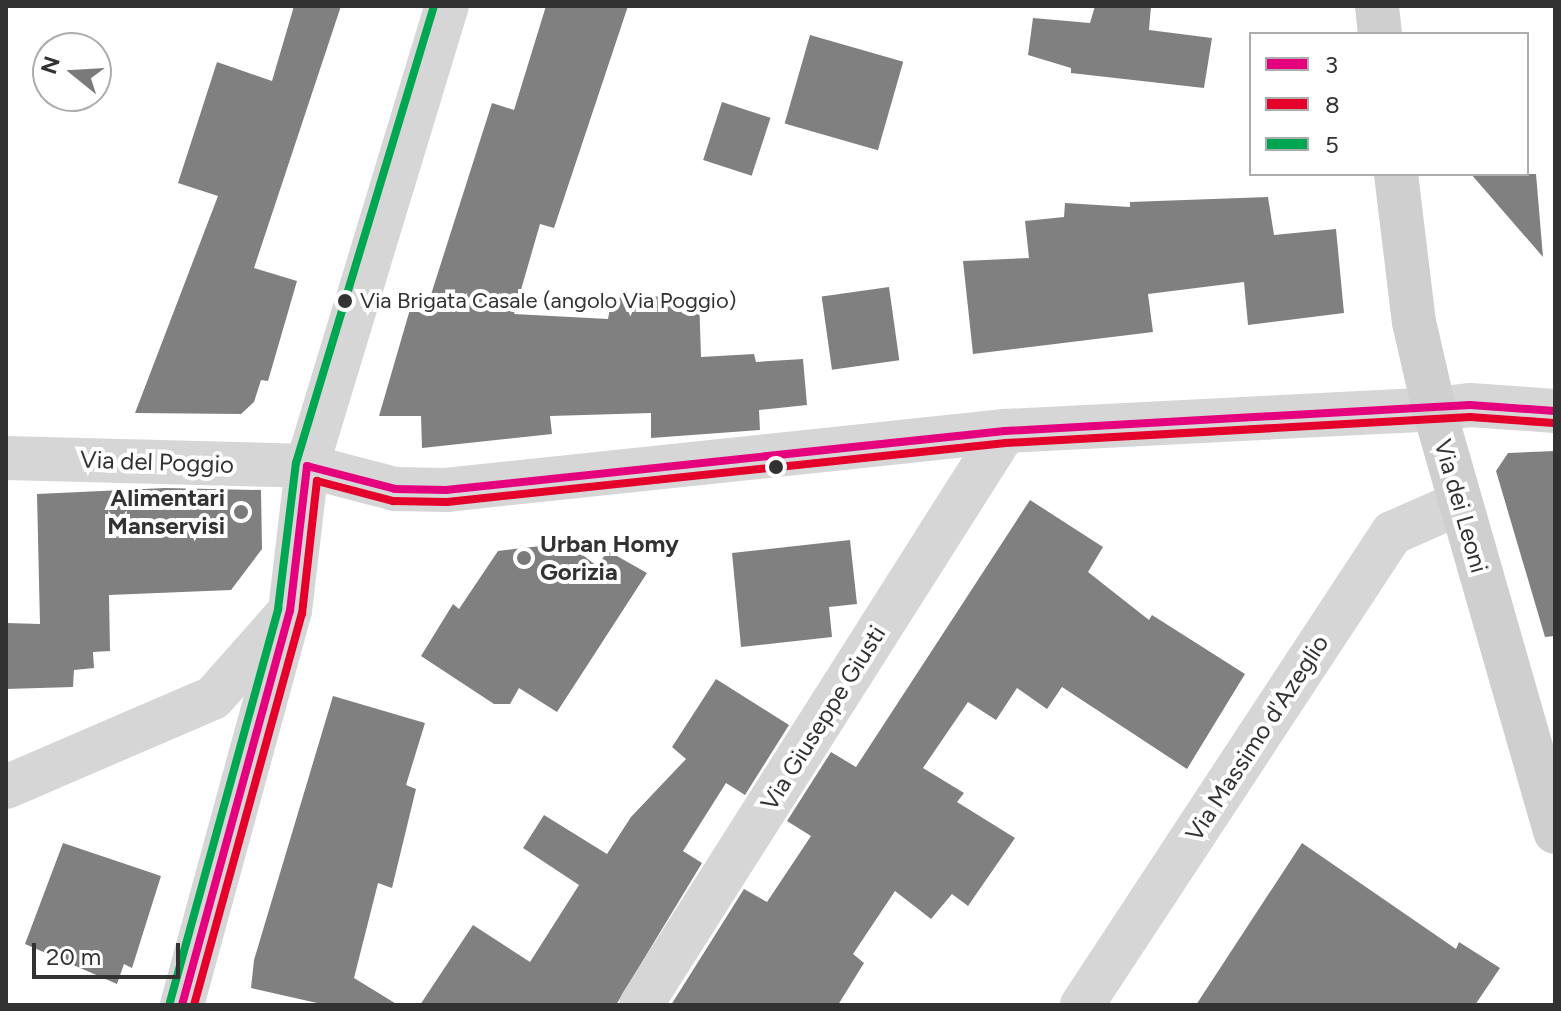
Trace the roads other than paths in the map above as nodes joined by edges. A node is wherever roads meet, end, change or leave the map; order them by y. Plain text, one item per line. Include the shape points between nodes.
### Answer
1 (447, 6) edge
2 (1377, 6) edge
3 (1380, 32) edge
4 (1396, 176) edge
5 (1434, 409) junction
6 (1555, 411) edge
7 (1005, 431) junction
8 (6, 458) edge
9 (307, 466) junction
10 (1460, 503) junction
11 (290, 611) junction
12 (6, 787) edge
13 (1555, 832) edge
14 (182, 1005) edge
15 (641, 1005) edge
16 (1082, 1005) edge

1 - 9 street
2 - 3 main road
4 - 5 main road, Via dei Leoni via 1414,322
5 - 6 street, Via del Poggio
5 - 7 street, Via del Poggio
5 - 10 main road, Via dei Leoni
7 - 9 street, Via del Poggio via 446,490 395,489
7 - 15 street, Via Giuseppe Giusti
8 - 9 street, Via del Poggio
9 - 11 street
10 - 13 main road, Via dei Leoni
10 - 16 street, Via Massimo d'Azeglio via 1392,533
11 - 12 street via 213,698
11 - 14 street

